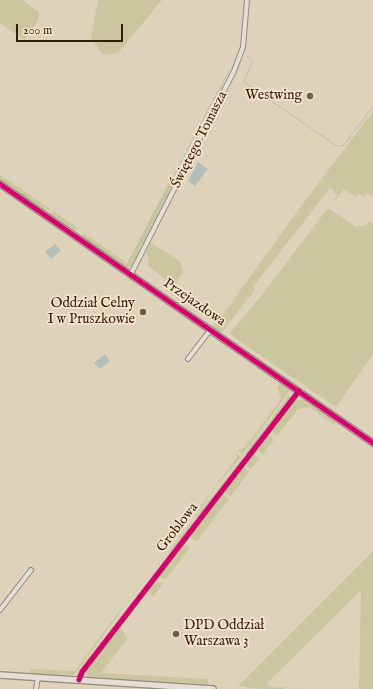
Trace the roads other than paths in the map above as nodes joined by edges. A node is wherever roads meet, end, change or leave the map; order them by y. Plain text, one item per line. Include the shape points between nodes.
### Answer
1 (247, 0) edge
2 (0, 184) edge
3 (131, 274) junction
4 (211, 329) junction
5 (188, 359) dead end
6 (299, 391) junction
7 (373, 443) edge
8 (31, 570) dead end
9 (0, 610) edge
10 (0, 675) edge
11 (38, 677) junction
12 (79, 680) junction
13 (36, 689) edge
14 (210, 689) edge
15 (213, 689) edge

1 - 3 street, Świętego Tomasza via 243,47 234,71
2 - 3 street, Przejazdowa
3 - 4 street, Przejazdowa
4 - 5 street
4 - 6 street, Przejazdowa
6 - 7 street, Przejazdowa
6 - 12 street, Groblowa via 82,672
8 - 9 street
10 - 11 street
11 - 12 street
11 - 13 street
12 - 14 street
14 - 15 street

